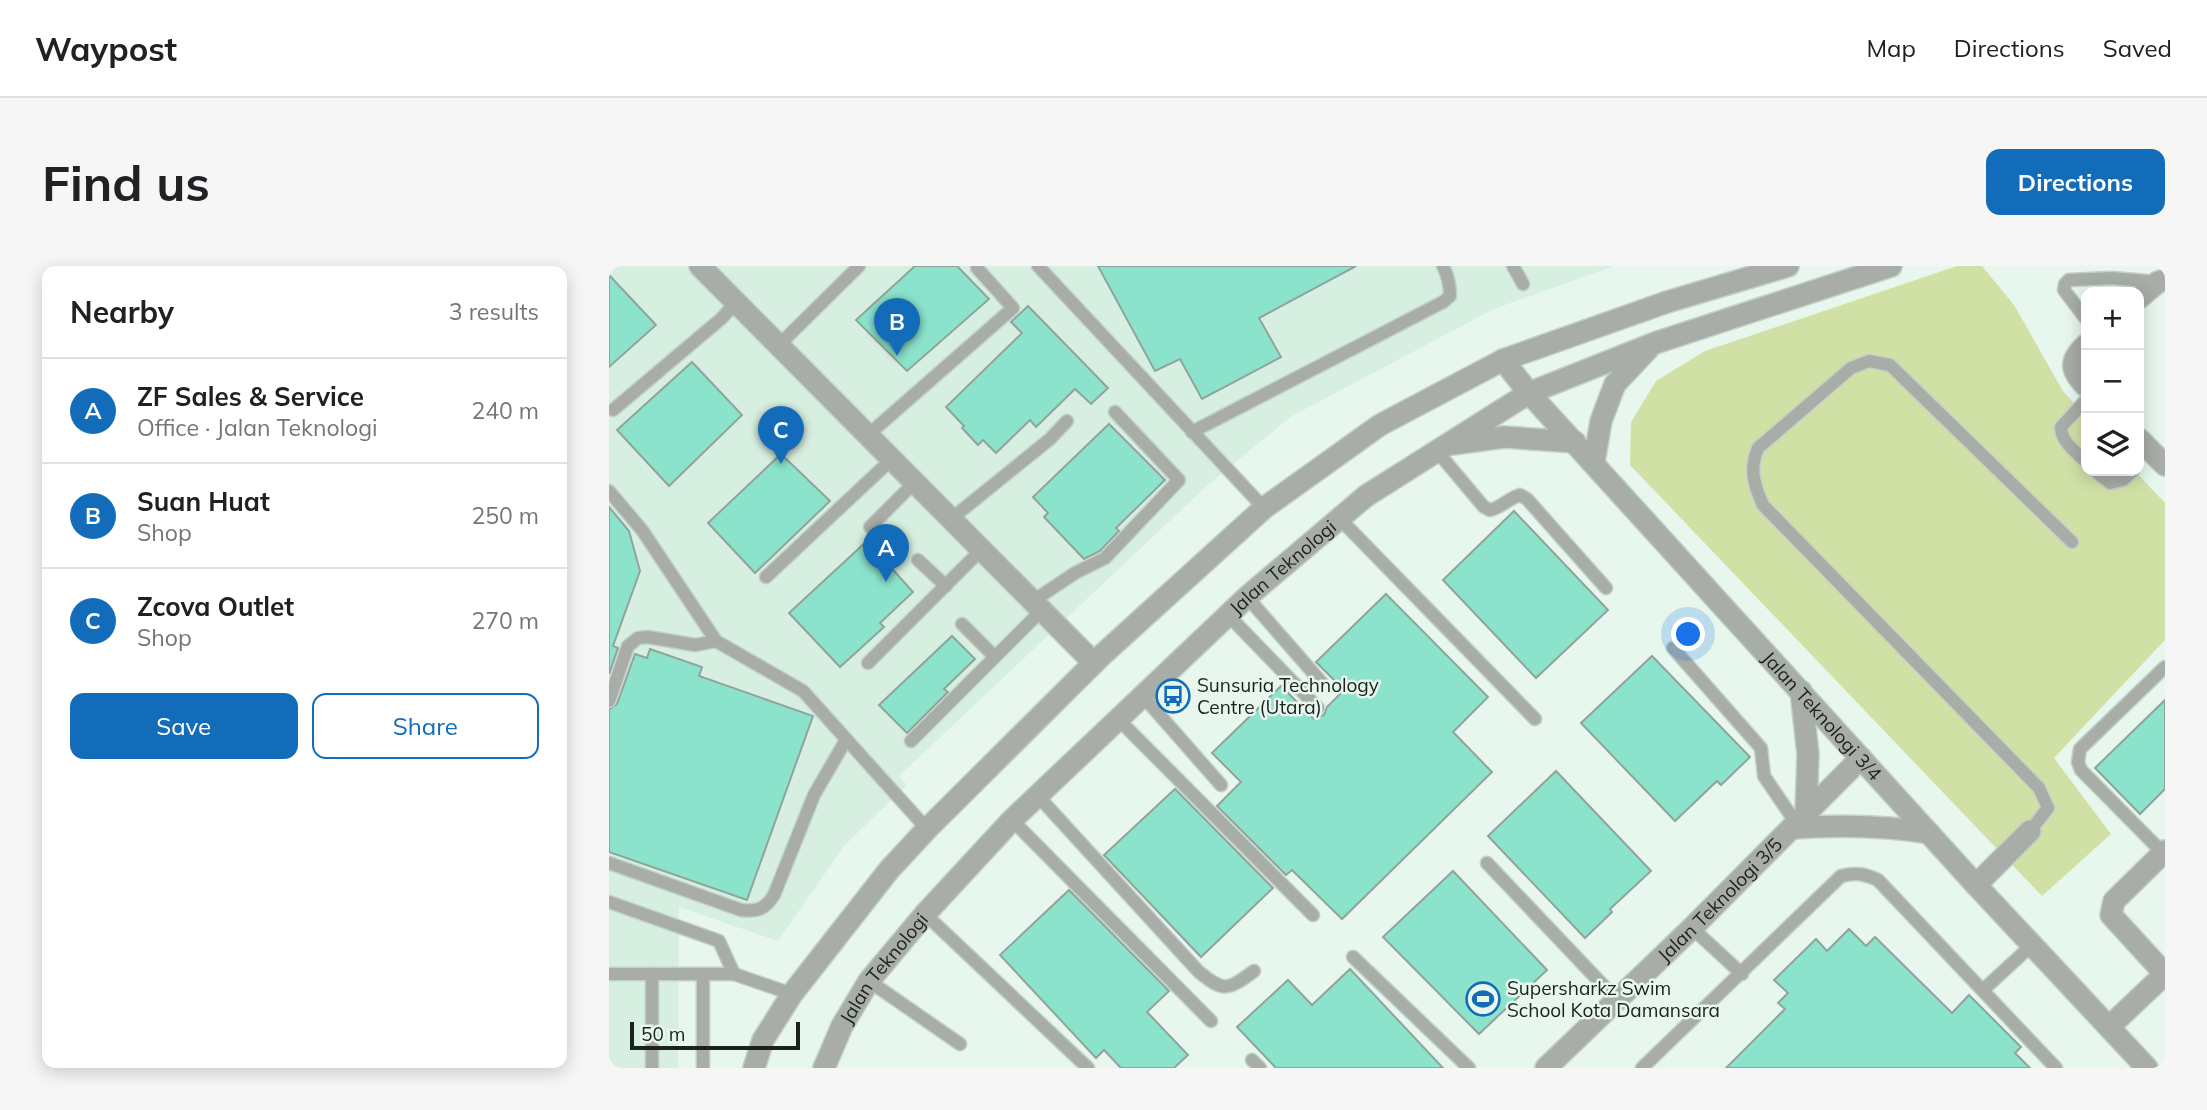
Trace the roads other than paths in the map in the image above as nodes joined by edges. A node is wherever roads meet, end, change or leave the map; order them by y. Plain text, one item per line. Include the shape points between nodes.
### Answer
1 (700, 266) edge
2 (859, 266) edge
3 (1038, 266) edge
4 (1443, 266) edge
5 (1513, 266) edge
6 (1788, 266) edge
7 (1891, 266) edge
8 (977, 268) dead end
9 (2162, 281) edge
10 (1523, 284) dead end
11 (2144, 294) edge
12 (736, 302) junction
13 (2081, 312) edge
14 (1654, 343) junction
15 (779, 345) junction
16 (2081, 350) edge
17 (1503, 360) junction
18 (2081, 381) edge
19 (1529, 393) junction
20 (2081, 405) edge
21 (613, 410) dead end
22 (1115, 412) dead end
23 (1067, 421) dead end
24 (1192, 432) junction
25 (868, 435) junction
26 (1575, 442) junction
27 (1440, 447) junction
28 (2081, 457) edge
29 (892, 459) junction
30 (1594, 462) junction
31 (2101, 476) edge
32 (2127, 476) edge
33 (915, 482) junction
34 (609, 491) edge
35 (1264, 508) junction
36 (1339, 518) junction
37 (951, 519) junction
38 (870, 527) dead end
39 (2072, 542) dead end
40 (981, 550) junction
41 (919, 560) dead end
42 (766, 577) dead end
43 (946, 586) junction
44 (1606, 588) dead end
45 (1247, 597) junction
46 (1038, 605) junction
47 (1228, 615) junction
48 (963, 624) dead end
49 (716, 641) junction
50 (1674, 648) dead end
51 (995, 657) junction
52 (869, 663) dead end
53 (1094, 663) junction
54 (2165, 667) edge
55 (1322, 683) dead end
56 (1801, 691) junction
57 (1142, 695) junction
58 (609, 701) edge
59 (1318, 708) dead end
60 (1118, 719) junction
61 (1535, 719) dead end
62 (846, 740) junction
63 (911, 741) dead end
64 (1861, 758) junction
65 (1221, 785) dead end
66 (1037, 795) junction
67 (1012, 820) junction
68 (1798, 821) junction
69 (927, 829) junction
70 (2030, 831) joint
71 (1929, 833) junction
72 (2164, 852) edge
73 (609, 863) edge
74 (1487, 863) dead end
75 (1976, 885) junction
76 (609, 902) edge
77 (925, 914) junction
78 (1313, 915) dead end
79 (1692, 928) junction
80 (2032, 945) junction
81 (1353, 957) dead end
82 (1254, 971) dead end
83 (609, 974) edge
84 (652, 974) junction
85 (703, 974) junction
86 (734, 974) junction
87 (1742, 974) junction
88 (2165, 974) edge
89 (869, 981) junction
90 (1983, 990) junction
91 (792, 993) junction
92 (1617, 1000) junction
93 (1211, 1021) dead end
94 (2109, 1027) junction
95 (960, 1044) dead end
96 (703, 1066) dead end
97 (2140, 1066) edge
98 (652, 1068) edge
99 (754, 1068) edge
100 (824, 1068) edge
101 (1088, 1068) edge
102 (1469, 1068) edge
103 (1546, 1068) edge
104 (1642, 1068) edge
105 (2056, 1068) edge

1 - 12 street
2 - 15 lane
3 - 24 lane
4 - 24 lane via 1450,296 1443,302
5 - 10 lane
6 - 17 street via 1667,302
7 - 14 street, Jalan Teknologi
8 - 25 lane via 1013,308
9 - 11 street
9 - 13 lane via 2069,280 2064,290
12 - 15 street
12 - 21 lane
14 - 19 street, Jalan Teknologi
14 - 30 street via 1615,384 1601,421
15 - 25 street
16 - 18 street via 2072,367
17 - 19 street, Jalan Teknologi 3/4
17 - 35 street via 1380,425
19 - 26 street, Jalan Teknologi 3/4
19 - 27 street, Jalan Teknologi
20 - 28 lane via 2061,427 2061,435
22 - 46 lane via 1179,481 1105,558 1075,573
23 - 37 lane
24 - 35 lane
25 - 29 street
26 - 27 street via 1504,437
26 - 30 street, Jalan Teknologi 3/4
27 - 36 street, Jalan Teknologi
27 - 44 lane via 1490,510 1513,497 1527,499
29 - 33 street
29 - 42 lane
30 - 56 street, Jalan Teknologi 3/4
31 - 32 lane via 2110,483
33 - 37 street
33 - 38 lane
34 - 49 lane via 642,530
35 - 53 street
36 - 45 street, Jalan Teknologi
36 - 61 lane
37 - 40 street
39 - 70 lane via 1890,365 1869,360 1851,368 1758,448 1753,460 1752,475 1763,505 2039,788 2048,808
40 - 43 lane
40 - 46 street
41 - 43 lane
43 - 52 lane
45 - 47 street, Jalan Teknologi
45 - 55 lane
46 - 51 lane
46 - 53 street
47 - 57 street, Jalan Teknologi
47 - 59 lane
48 - 51 lane
49 - 58 lane via 695,645 638,638 628,646
49 - 62 lane via 803,691
50 - 68 lane via 1761,748 1764,775
51 - 63 lane
53 - 69 street
54 - 72 lane via 2080,749 2078,762
56 - 64 street, Jalan Teknologi 3/4
56 - 68 street via 1808,754
57 - 60 street, Jalan Teknologi
57 - 65 lane
60 - 66 street, Jalan Teknologi
60 - 78 lane
62 - 69 lane
62 - 73 lane via 814,795 766,907 741,910
64 - 68 street, Jalan Teknologi 3/5
64 - 71 street, Jalan Teknologi 3/4
66 - 67 street, Jalan Teknologi
66 - 82 lane via 1214,985 1234,986
67 - 77 street, Jalan Teknologi
67 - 93 lane
68 - 71 street
68 - 79 street, Jalan Teknologi 3/5
69 - 91 street via 888,870
70 - 75 street
71 - 75 street, Jalan Teknologi 3/4
72 - 88 street via 2114,901 2111,915
74 - 92 lane
75 - 80 street, Jalan Teknologi 3/4
76 - 86 lane via 719,941
77 - 89 street, Jalan Teknologi
77 - 101 lane
79 - 87 lane
79 - 92 street, Jalan Teknologi 3/5
80 - 90 lane
80 - 94 street, Jalan Teknologi 3/4
81 - 102 lane
83 - 84 lane
84 - 85 lane
84 - 98 lane
85 - 86 lane
85 - 96 lane
86 - 91 lane
87 - 90 lane via 1842,876 1851,873 1878,880
87 - 104 lane
88 - 94 street
89 - 95 lane
89 - 100 street, Jalan Teknologi
90 - 105 lane
91 - 99 street via 763,1040
92 - 103 street, Jalan Teknologi 3/5
94 - 97 street, Jalan Teknologi 3/4

